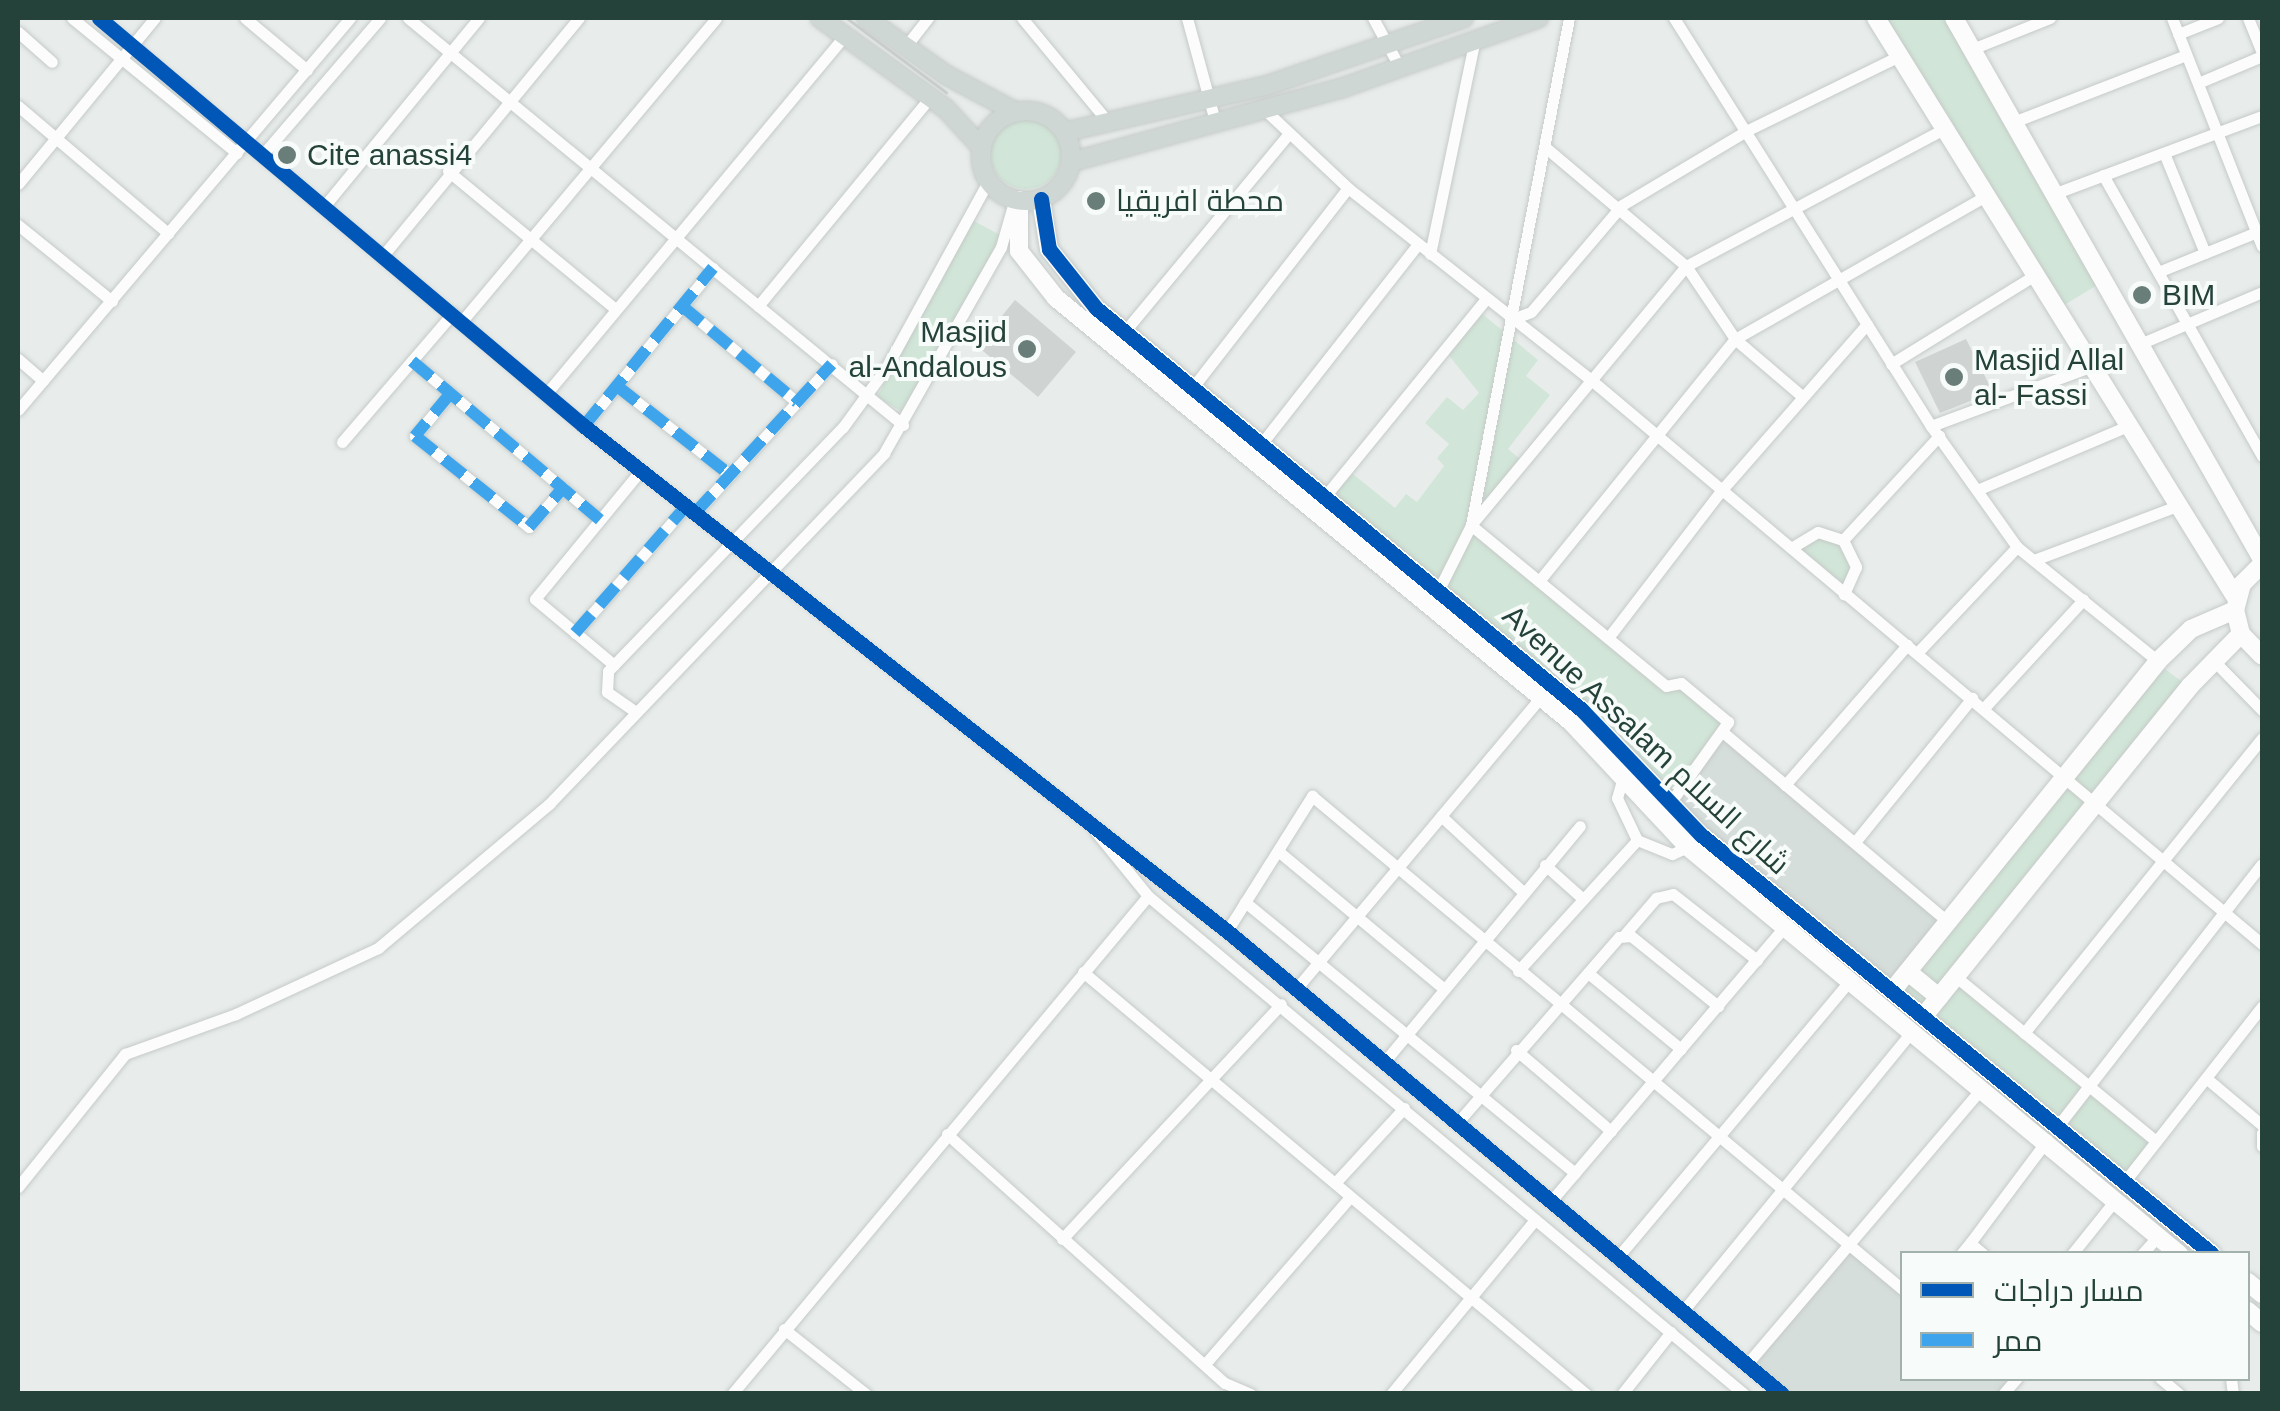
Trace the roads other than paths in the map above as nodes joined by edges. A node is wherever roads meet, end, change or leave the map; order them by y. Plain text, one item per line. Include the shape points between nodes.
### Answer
1 (23, 18) edge
2 (72, 18) edge
3 (99, 18) edge
4 (155, 18) edge
5 (245, 18) edge
6 (350, 18) edge
7 (380, 18) edge
8 (408, 18) edge
9 (479, 18) edge
10 (579, 18) edge
11 (716, 18) edge
12 (820, 18) edge
13 (866, 18) edge
14 (928, 18) edge
15 (1022, 18) edge
16 (1187, 18) edge
17 (1373, 18) edge
18 (1464, 18) edge
19 (1540, 18) edge
20 (1570, 18) edge
21 (1674, 18) edge
22 (1876, 18) edge
23 (1954, 18) edge
24 (2010, 18) edge
25 (2050, 18) edge
26 (2172, 18) edge
27 (2218, 18) edge
28 (2248, 18) edge
29 (18, 28) edge
30 (2017, 30) junction
31 (846, 34) junction
32 (2178, 34) junction
33 (1475, 38) junction
34 (132, 44) junction
35 (906, 46) junction
36 (1390, 46) junction
37 (1972, 50) junction
38 (450, 51) junction
39 (2186, 54) junction
40 (2262, 54) edge
41 (1900, 56) junction
42 (120, 58) junction
43 (52, 62) dead end
44 (1400, 68) junction
45 (307, 70) junction
46 (2198, 83) junction
47 (930, 97) junction
48 (507, 98) junction
49 (1212, 99) junction
50 (18, 106) edge
51 (1265, 110) junction
52 (1016, 112) junction
53 (2262, 116) edge
54 (1215, 121) junction
55 (2016, 121) junction
56 (1108, 122) junction
57 (1945, 128) junction
58 (1746, 131) junction
59 (1065, 132) junction
60 (2217, 133) junction
61 (1287, 136) junction
62 (54, 138) junction
63 (248, 140) junction
64 (1545, 147) junction
65 (982, 148) junction
66 (264, 152) junction
67 (237, 153) junction
68 (2164, 153) junction
69 (1071, 162) junction
70 (589, 166) junction
71 (448, 171) junction
72 (2103, 175) junction
73 (990, 180) junction
74 (18, 184) edge
75 (1348, 188) junction
76 (2056, 193) junction
77 (1987, 195) junction
78 (1017, 199) junction
79 (1041, 199) junction
80 (326, 204) junction
81 (1622, 205) junction
82 (1790, 206) junction
83 (18, 225) edge
84 (2257, 232) junction
85 (168, 234) junction
86 (676, 237) junction
87 (528, 238) junction
88 (1418, 244) junction
89 (2262, 246) edge
90 (1010, 249) junction
91 (384, 253) junction
92 (1430, 254) junction
93 (2205, 254) junction
94 (1686, 266) junction
95 (713, 268) junction
96 (2158, 272) junction
97 (2035, 275) junction
98 (1839, 282) junction
99 (2262, 292) edge
100 (1485, 300) junction
101 (112, 301) junction
102 (682, 306) junction
103 (758, 306) junction
104 (614, 308) junction
105 (458, 317) junction
106 (1510, 320) junction
107 (1867, 324) junction
108 (2186, 325) junction
109 (1125, 331) junction
110 (1735, 340) junction
111 (2142, 343) junction
112 (18, 359) edge
113 (412, 362) junction
114 (832, 364) junction
115 (1891, 364) junction
116 (2092, 366) junction
117 (1590, 379) junction
118 (43, 381) junction
119 (617, 386) junction
120 (1193, 387) junction
121 (450, 394) junction
122 (546, 394) junction
123 (868, 394) junction
124 (1803, 397) junction
125 (797, 402) junction
126 (18, 410) edge
127 (903, 424) junction
128 (584, 426) junction
129 (2128, 426) junction
130 (1935, 431) junction
131 (1652, 436) junction
132 (342, 442) dead end
133 (1262, 444) junction
134 (2262, 456) edge
135 (640, 471) junction
136 (730, 475) junction
137 (562, 488) junction
138 (1977, 490) junction
139 (1720, 492) junction
140 (1326, 495) junction
141 (2177, 506) junction
142 (690, 509) junction
143 (600, 520) junction
144 (1471, 525) junction
145 (1843, 540) junction
146 (733, 542) junction
147 (2017, 547) junction
148 (1790, 548) junction
149 (2034, 560) junction
150 (2262, 562) edge
151 (771, 574) junction
152 (1538, 581) junction
153 (1844, 594) junction
154 (1435, 597) junction
155 (2082, 600) junction
156 (2235, 604) junction
157 (575, 633) junction
158 (2241, 634) junction
159 (1608, 638) junction
160 (1912, 649) junction
161 (2262, 656) edge
162 (2214, 660) junction
163 (2158, 661) junction
164 (614, 665) junction
165 (1541, 697) junction
166 (1972, 698) junction
167 (1984, 708) junction
168 (632, 710) junction
169 (2262, 710) edge
170 (1725, 734) junction
171 (2262, 738) edge
172 (1607, 747) junction
173 (2065, 775) junction
174 (1623, 778) junction
175 (1786, 784) junction
176 (1670, 803) junction
177 (2100, 805) junction
178 (1441, 816) junction
179 (1580, 826) dead end
180 (1093, 827) junction
181 (1637, 840) junction
182 (1854, 842) junction
183 (1688, 847) junction
184 (1278, 851) junction
185 (2164, 858) junction
186 (2262, 864) edge
187 (1545, 865) junction
188 (1397, 869) junction
189 (1522, 891) junction
190 (1148, 896) junction
191 (1583, 899) junction
192 (1245, 902) junction
193 (2224, 914) junction
194 (1357, 916) junction
195 (1948, 922) junction
196 (1785, 926) junction
197 (1227, 930) junction
198 (1625, 934) junction
199 (1481, 941) junction
200 (2262, 944) edge
201 (1757, 960) junction
202 (1319, 962) junction
203 (1518, 971) junction
204 (1083, 972) junction
205 (1908, 972) junction
206 (1588, 973) junction
207 (1955, 976) junction
208 (1850, 980) junction
209 (1443, 988) junction
210 (1296, 989) junction
211 (1892, 992) junction
212 (1938, 997) junction
213 (1281, 1004) junction
214 (1558, 1006) junction
215 (1718, 1006) junction
216 (2262, 1006) edge
217 (1918, 1024) junction
218 (1406, 1032) junction
219 (2024, 1033) junction
220 (1681, 1049) junction
221 (1516, 1050) junction
222 (1385, 1061) junction
223 (2206, 1078) junction
224 (1207, 1082) junction
225 (1653, 1084) junction
226 (1982, 1088) junction
227 (2090, 1088) junction
228 (1482, 1094) junction
229 (1404, 1108) junction
230 (1458, 1122) junction
231 (2262, 1125) edge
232 (1611, 1131) junction
233 (2262, 1133) edge
234 (947, 1134) junction
235 (2052, 1134) junction
236 (1718, 1140) junction
237 (2156, 1141) junction
238 (2262, 1146) edge
239 (1575, 1173) junction
240 (2125, 1182) junction
241 (1335, 1183) junction
242 (18, 1187) edge
243 (1784, 1194) junction
244 (1350, 1197) junction
245 (2116, 1200) junction
246 (1551, 1202) junction
247 (1535, 1220) junction
248 (2158, 1236) junction
249 (1062, 1238) junction
250 (1852, 1246) junction
251 (1966, 1248) edge
252 (2074, 1251) edge
253 (2145, 1251) edge
254 (2176, 1251) edge
255 (2208, 1251) edge
256 (1617, 1258) junction
257 (1900, 1287) edge
258 (1471, 1298) junction
259 (1683, 1311) junction
260 (784, 1328) junction
261 (1671, 1332) junction
262 (1205, 1364) junction
263 (1747, 1364) junction
264 (732, 1394) edge
265 (866, 1394) edge
266 (1251, 1394) edge
267 (1391, 1394) edge
268 (1586, 1394) edge
269 (1622, 1394) edge
270 (1744, 1394) edge
271 (1782, 1394) edge

1 - 29 street
2 - 42 street
3 - 34 street
4 - 34 street
5 - 45 street
6 - 45 street
7 - 66 street
8 - 38 street
9 - 38 street
10 - 48 street
11 - 70 street
12 - 31 main road
13 - 35 main road
14 - 35 street
15 - 56 street
16 - 49 street
17 - 36 street
18 - 36 main road
19 - 33 main road
20 - 64 street
21 - 58 street
22 - 41 street
23 - 37 street
24 - 30 street
25 - 30 street
26 - 32 street
27 - 32 street
28 - 40 street
29 - 43 street
30 - 37 street
31 - 47 main road
31 - 86 street
32 - 39 street
33 - 44 main road
33 - 92 street
34 - 42 street
34 - 63 street
35 - 52 main road
36 - 44 street
36 - 49 main road
37 - 55 street
38 - 48 street
38 - 80 street
39 - 46 street
39 - 55 street
40 - 46 street
41 - 57 street
41 - 58 street
42 - 62 street
42 - 67 street
44 - 51 main road
45 - 63 street
46 - 60 street
47 - 65 main road
47 - 103 street
48 - 70 street
48 - 71 street
49 - 54 street
49 - 56 main road
50 - 62 street
51 - 54 main road
51 - 61 street
52 - 59 main road via 1044,114
52 - 65 main road via 994,124
53 - 60 street
54 - 69 main road
55 - 76 street
56 - 59 main road
57 - 77 street
57 - 82 street
58 - 81 street
58 - 82 street
59 - 69 main road
60 - 68 street
60 - 84 street
61 - 75 street
61 - 109 street
62 - 74 street
62 - 85 street
63 - 66 street
63 - 67 street
64 - 81 street
64 - 106 street
65 - 73 main road
66 - 80 street
67 - 85 street
68 - 72 street
68 - 93 street
69 - 79 main road via 1061,184
70 - 86 street
70 - 87 street
71 - 87 street
71 - 91 street
72 - 76 street
72 - 96 street
73 - 78 main road
73 - 123 street
75 - 88 street
75 - 120 street
76 - 111 street
77 - 97 street
77 - 98 street
78 - 79 main road
78 - 90 street
79 - 109 street, Avenue Assalam شارع السلام via 1058,266
80 - 91 street
81 - 94 street
81 - 106 street via 1531,312
82 - 94 street
82 - 98 street
83 - 101 street
84 - 89 street
84 - 93 street
85 - 101 street
86 - 95 street
86 - 104 street
87 - 104 street
87 - 105 street
88 - 92 street
88 - 133 street
90 - 127 street
90 - 154 street, Avenue Assalam شارع السلام via 1056,298
91 - 105 street
92 - 100 street
93 - 96 street
94 - 110 street
94 - 117 street
95 - 102 street
95 - 103 street
96 - 108 street
97 - 115 street
97 - 116 street
98 - 107 street
98 - 110 street
99 - 108 street
100 - 106 street
100 - 140 street
101 - 118 street
102 - 119 street
102 - 125 street
103 - 114 street
104 - 122 street
105 - 113 street
105 - 122 street
106 - 117 street
106 - 144 street
107 - 115 street
107 - 124 street
108 - 111 street
108 - 134 street
109 - 120 street, Avenue Assalam شارع السلام
110 - 124 street
110 - 131 street
111 - 150 street
112 - 118 street
113 - 121 street
113 - 132 street
114 - 123 street
114 - 125 street
115 - 130 street
116 - 129 street
116 - 130 street
117 - 131 street
117 - 144 street
118 - 126 street
119 - 128 street
119 - 136 street
120 - 133 street, Avenue Assalam شارع السلام
121 - 137 street
121 - 137 street via 415,436 530,527
122 - 128 street
123 - 127 street
123 - 146 street
124 - 139 street
125 - 136 street
127 - 151 street
128 - 135 street
129 - 138 street
129 - 141 street
130 - 138 street
130 - 145 street
131 - 139 street
131 - 152 street
133 - 140 street, Avenue Assalam شارع السلام
135 - 142 street
135 - 143 street
136 - 142 street
137 - 143 street
138 - 147 street
139 - 148 street
139 - 159 street
140 - 154 street, Avenue Assalam شارع السلام
141 - 149 street
141 - 156 street
142 - 146 street
142 - 157 street
143 - 157 street via 535,600
144 - 152 street
144 - 154 street
145 - 148 street via 1818,532
145 - 153 street via 1856,567
146 - 151 street
146 - 164 street
147 - 149 street
147 - 160 street
148 - 153 street
149 - 155 street
150 - 156 street
151 - 168 street
151 - 180 street
152 - 159 street
153 - 160 street
154 - 165 street, Avenue Assalam شارع السلام
154 - 172 street, Avenue Assalam شارع السلام
155 - 163 street
155 - 167 street
156 - 158 street
156 - 163 street via 2190,629
157 - 164 street
158 - 161 street
158 - 162 street
159 - 170 street via 1666,686 1681,683 1728,722
160 - 166 street
160 - 175 street
162 - 169 street
162 - 177 street
163 - 173 street
164 - 168 street via 605,686
165 - 172 street, Avenue Assalam شارع السلام
165 - 178 street
166 - 167 street
166 - 182 street
167 - 173 street
168 - 242 street via 549,804 396,937 280,996 126,1054
170 - 175 street
170 - 176 street
171 - 185 street
172 - 174 street, Avenue Assalam شارع السلام
172 - 176 street, Avenue Assalam شارع السلام
173 - 177 street
173 - 195 street
174 - 181 street via 1618,798
174 - 183 street, Avenue Assalam شارع السلام
175 - 182 street
176 - 211 street, Avenue Assalam شارع السلام
177 - 185 street
177 - 207 street
178 - 188 street
178 - 189 street
179 - 187 street
180 - 190 street
180 - 197 street
181 - 183 street via 1672,854
181 - 191 street
182 - 195 street
183 - 196 street, Avenue Assalam شارع السلام
184 - 188 street via 1312,796
184 - 192 street
184 - 194 street
185 - 193 street
185 - 219 street
186 - 193 street
187 - 189 street
187 - 191 street
188 - 194 street
188 - 199 street
189 - 199 street
190 - 204 street
190 - 213 street
191 - 203 street
192 - 197 street
192 - 202 street
193 - 200 street
193 - 227 street
194 - 202 street
194 - 209 street
195 - 205 street
196 - 201 street
196 - 208 street, Avenue Assalam شارع السلام
197 - 210 street
198 - 201 street via 1656,898 1673,894
198 - 206 street
198 - 215 street
199 - 203 street
199 - 209 street
201 - 215 street
202 - 210 street
202 - 218 street
203 - 214 street
204 - 224 street
204 - 234 street
205 - 211 street
205 - 212 street
206 - 214 street
206 - 220 street
207 - 212 street
207 - 219 street
208 - 217 street, Avenue Assalam شارع السلام
208 - 236 street
209 - 218 street
210 - 222 street
211 - 217 street, Avenue Assalam شارع السلام
212 - 217 street
213 - 224 street
213 - 229 street
214 - 221 street
214 - 225 street
215 - 220 street
216 - 223 street
217 - 226 street, Avenue Assalam شارع السلام
217 - 235 street, Avenue Assalam شارع السلام
217 - 243 street
218 - 222 street
218 - 228 street
219 - 227 street
220 - 225 street
221 - 228 street
221 - 232 street
222 - 230 street
223 - 231 street
223 - 237 street
224 - 241 street
224 - 249 street
225 - 232 street
225 - 236 street
226 - 235 street, Avenue Assalam شارع السلام
226 - 250 street
227 - 235 street
227 - 237 street
228 - 230 street
228 - 239 street
229 - 241 street
229 - 247 street
230 - 246 street
232 - 239 street
233 - 238 street
234 - 249 street
234 - 260 street
235 - 240 street, Avenue Assalam شارع السلام
235 - 245 street, Avenue Assalam شارع السلام
235 - 251 street
236 - 243 street
236 - 256 street
237 - 240 street
239 - 246 street
240 - 255 street, Avenue Assalam شارع السلام
241 - 244 street
243 - 250 street
243 - 259 street
244 - 258 street
244 - 262 street
245 - 248 street, Avenue Assalam شارع السلام
245 - 252 street
246 - 256 street
247 - 258 street
247 - 261 street
248 - 253 street
248 - 254 street, Avenue Assalam شارع السلام
249 - 262 street
250 - 257 street
250 - 263 street
256 - 259 street
258 - 267 street
258 - 268 street
259 - 263 street
260 - 264 street
260 - 265 street
261 - 269 street
261 - 270 street
262 - 266 street
263 - 271 street

